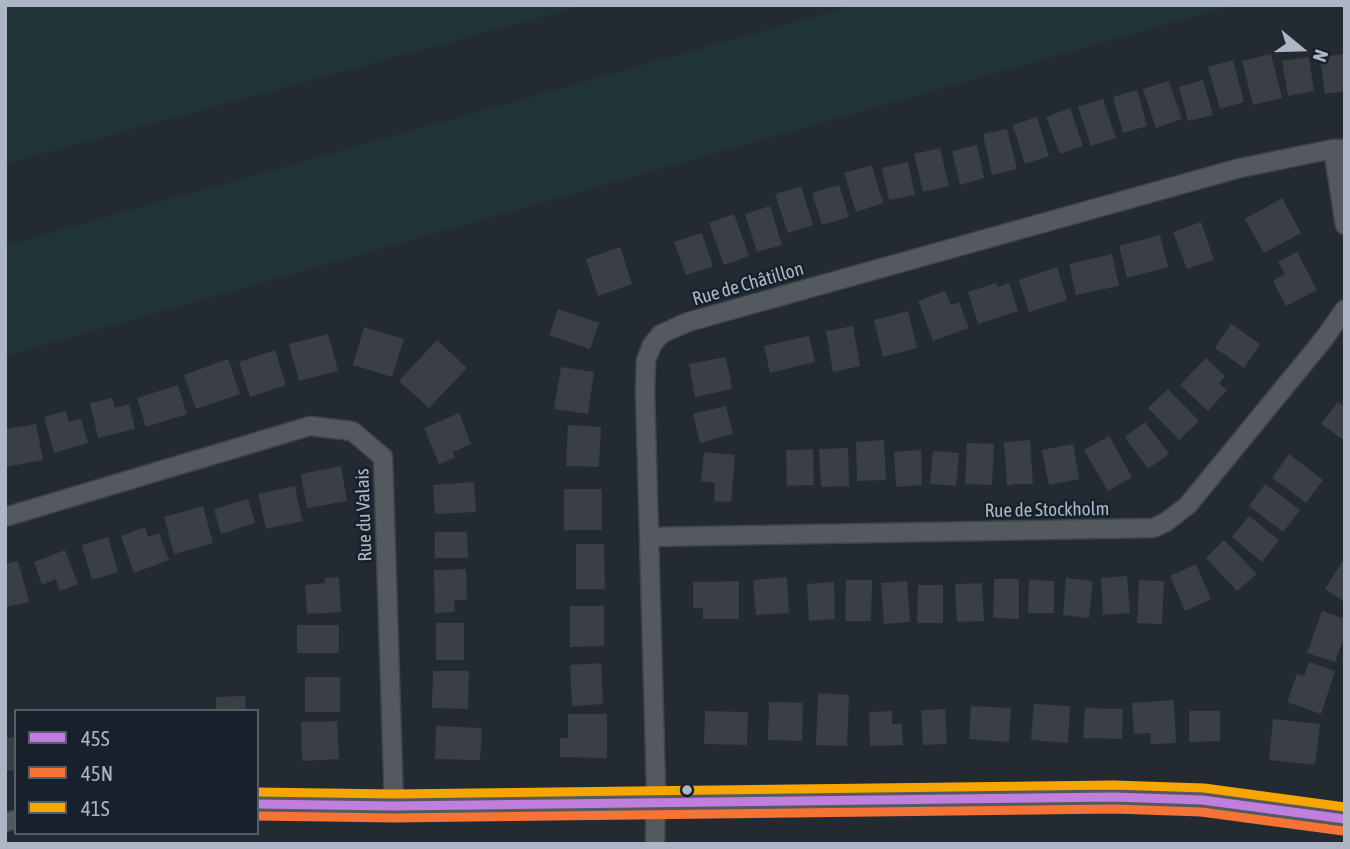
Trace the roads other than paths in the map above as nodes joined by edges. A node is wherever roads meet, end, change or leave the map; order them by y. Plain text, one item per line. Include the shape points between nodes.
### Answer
1 (1339, 149) edge
2 (1345, 225) edge
3 (1345, 309) edge
4 (5, 517) edge
5 (649, 537) junction
6 (656, 802) junction
7 (259, 804) edge
8 (394, 806) junction
9 (1345, 819) edge
10 (656, 844) edge

1 - 2 street
1 - 5 street, Rue de Châtillon via 1240,168 668,330 652,345 645,368
3 - 5 street, Rue de Stockholm via 1188,505 1153,528
4 - 8 street, Rue du Valais via 310,426 352,431 383,457
5 - 6 street, Rue de Châtillon
6 - 8 street
6 - 9 street via 1114,797 1202,800
6 - 10 street, Rue de Châtillon
7 - 8 street

